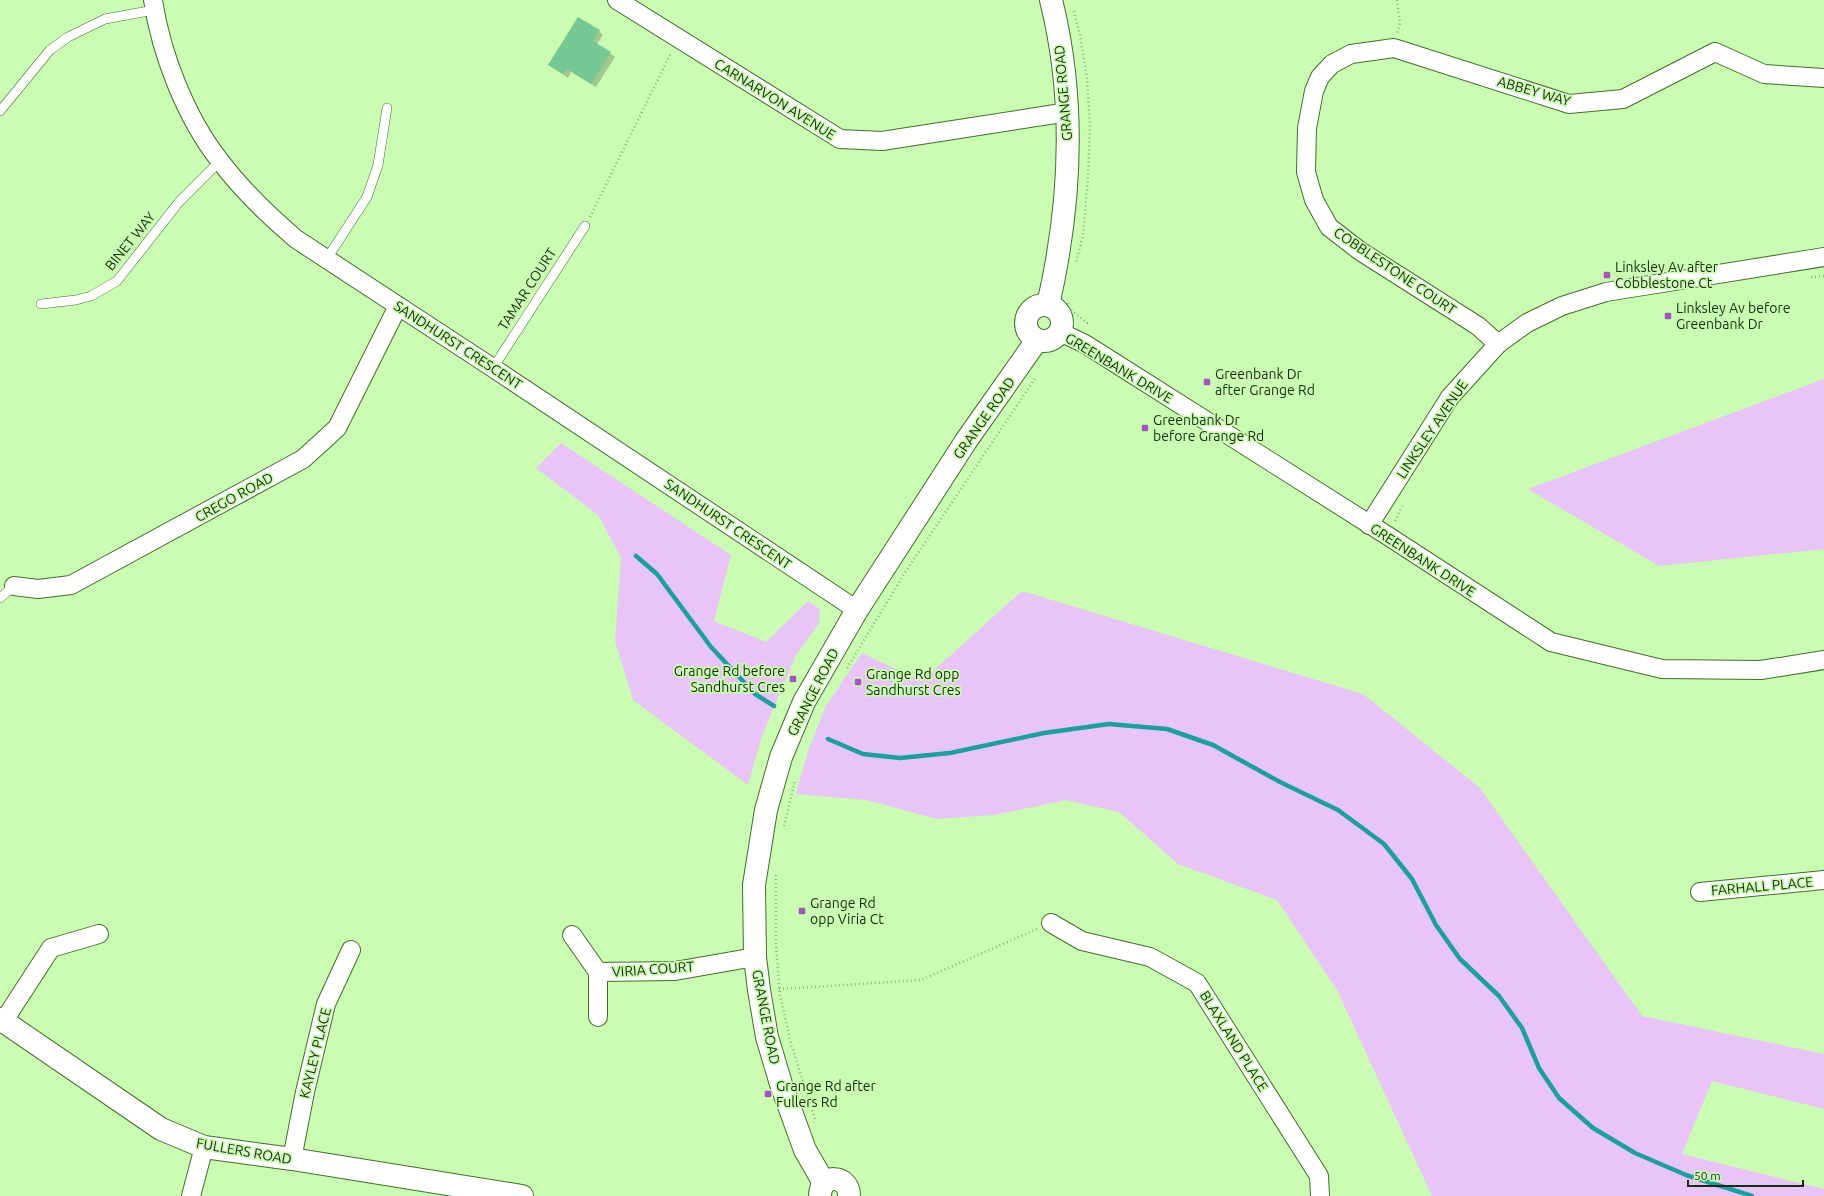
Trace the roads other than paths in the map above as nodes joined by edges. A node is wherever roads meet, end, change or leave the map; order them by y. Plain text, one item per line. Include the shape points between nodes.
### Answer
1 (617, 0) edge
2 (1051, 0) edge
3 (154, 5) edge
4 (1394, 48) joint
5 (1824, 78) edge
6 (387, 108) dead end
7 (0, 111) edge
8 (1068, 112) junction
9 (220, 161) junction
10 (585, 226) road end
11 (1824, 257) edge
12 (326, 260) junction
13 (1058, 302) junction
14 (41, 304) dead end
15 (398, 306) junction
16 (1069, 336) junction
17 (1037, 340) junction
18 (1498, 344) junction
19 (493, 368) junction
20 (1368, 525) junction
21 (14, 586) joint
22 (0, 598) edge
23 (857, 610) junction
24 (1824, 660) edge
25 (1824, 880) edge
26 (1700, 892) dead end
27 (1051, 923) road end
28 (99, 934) dead end
29 (572, 935) dead end
30 (351, 950) dead end
31 (755, 956) junction
32 (598, 972) junction
33 (598, 1017) dead end
34 (2, 1021) edge
35 (204, 1147) junction
36 (292, 1159) junction
37 (822, 1190) edge
38 (191, 1196) edge
39 (522, 1196) edge
40 (850, 1196) edge
41 (1320, 1196) edge

1 - 8 street, CARNARVON AVENUE via 840,139 882,141
2 - 8 street, GRANGE ROAD
3 - 7 lane via 105,19 68,37 50,50
3 - 9 street, SANDHURST CRESCENT via 162,44 177,83 195,121
4 - 5 street, ABBEY WAY via 1569,104 1623,99 1715,52 1764,74
4 - 18 street, COBBLESTONE COURT via 1351,54 1332,64 1320,77 1314,91 1307,128 1306,172 1314,200 1329,227 1360,251 1478,326
6 - 12 lane via 378,165 367,197
8 - 13 street, GRANGE ROAD via 1069,140
9 - 12 street, SANDHURST CRESCENT via 268,215
9 - 14 lane, BINET WAY via 179,202 117,281 91,296
10 - 19 lane, TAMAR COURT
11 - 18 street, LINKSLEY AVENUE via 1606,292 1562,306 1527,323
12 - 15 street, SANDHURST CRESCENT
13 - 16 street via 1057,310
13 - 17 street via 1035,307 1026,317 1027,331
15 - 19 street, SANDHURST CRESCENT
15 - 21 street, CREGO ROAD via 337,428 303,459 71,585 38,588
16 - 17 street via 1044,342
16 - 20 street, GREENBANK DRIVE
17 - 23 street, GRANGE ROAD via 966,441
18 - 20 street, LINKSLEY AVENUE via 1450,397
19 - 23 street, SANDHURST CRESCENT
20 - 24 street, GREENBANK DRIVE via 1551,642 1662,669 1761,670
21 - 22 lane, CREGO ROAD
23 - 31 street, GRANGE ROAD via 804,702 781,757 766,810 754,885
25 - 26 street, FARHALL PLACE
27 - 41 street, BLAXLAND PLACE via 1082,941 1150,957 1197,983 1319,1176
28 - 34 street via 51,948
29 - 32 street, VIRIA COURT
30 - 36 street, KAYLEY PLACE via 326,1004
31 - 32 street, VIRIA COURT via 675,971
31 - 37 street, GRANGE ROAD via 769,989 767,1037 781,1084
32 - 33 street, VIRIA COURT
34 - 35 street, FULLERS ROAD via 161,1129
35 - 36 street, FULLERS ROAD
35 - 38 street
36 - 39 street, FULLERS ROAD
37 - 40 street via 830,1180 842,1181 847,1185

